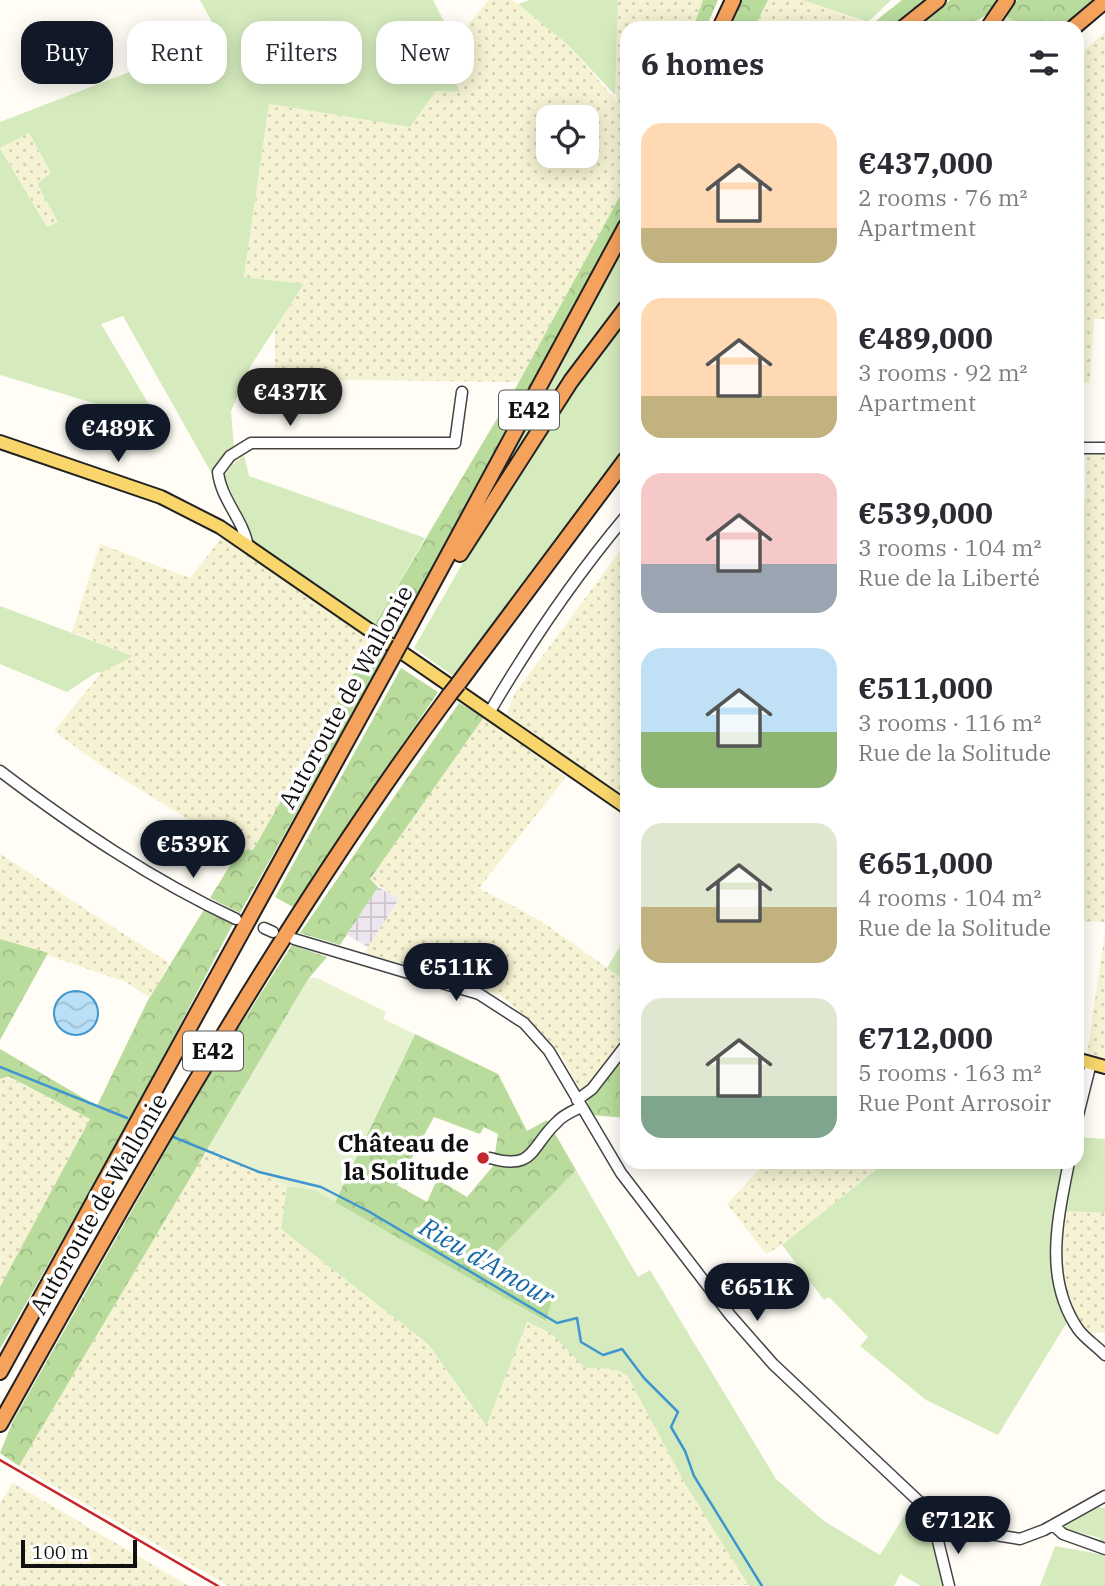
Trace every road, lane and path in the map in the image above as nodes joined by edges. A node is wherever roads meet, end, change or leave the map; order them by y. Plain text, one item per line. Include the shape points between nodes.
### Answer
1 (733, 0) edge
2 (938, 0) edge
3 (1007, 0) edge
4 (1105, 1) edge
5 (723, 21) edge
6 (912, 21) edge
7 (993, 21) edge
8 (1081, 21) edge
9 (620, 237) edge
10 (620, 316) edge
11 (462, 392) dead end
12 (0, 442) edge
13 (1084, 448) edge
14 (1105, 448) edge
15 (620, 466) edge
16 (620, 480) edge
17 (588, 511) junction
18 (620, 523) edge
19 (248, 547) junction
20 (428, 593) junction
21 (489, 713) junction
22 (0, 771) edge
23 (620, 803) edge
24 (236, 919) dead end
25 (294, 939) dead end
26 (620, 1053) edge
27 (1084, 1061) edge
28 (1091, 1063) junction
29 (1105, 1067) edge
30 (1084, 1091) edge
31 (579, 1103) junction
32 (490, 1158) dead end
33 (1068, 1169) edge
34 (1105, 1355) edge
35 (0, 1372) edge
36 (0, 1424) edge
37 (1105, 1496) edge
38 (943, 1520) junction
39 (1053, 1525) junction
40 (1105, 1549) edge
41 (949, 1586) edge

1 - 5 highway
2 - 6 highway
3 - 7 highway
4 - 8 highway
9 - 20 highway, Autoroute de Wallonie / E42
10 - 20 highway via 571,381 456,562
11 - 19 street via 455,443 251,443 239,450 218,472 219,484 245,531
12 - 19 main road via 165,498
13 - 14 street
15 - 17 highway, Autoroute de Wallonie / E42
16 - 17 highway
17 - 36 highway, Autoroute de Wallonie / E42 via 364,815 245,998
18 - 21 street via 542,624
19 - 21 main road
20 - 35 highway, Autoroute de Wallonie / E42
21 - 23 main road
22 - 24 street via 93,837
25 - 31 street via 490,999 512,1012 541,1041
26 - 31 street
27 - 28 main road
28 - 29 main road
28 - 30 street
31 - 32 street via 523,1160 512,1163
31 - 38 street via 621,1173 744,1332 881,1468
33 - 34 street via 1054,1243 1055,1263 1072,1318
37 - 39 street
38 - 39 street via 1011,1539
38 - 41 street via 938,1541
39 - 40 street via 1063,1534

